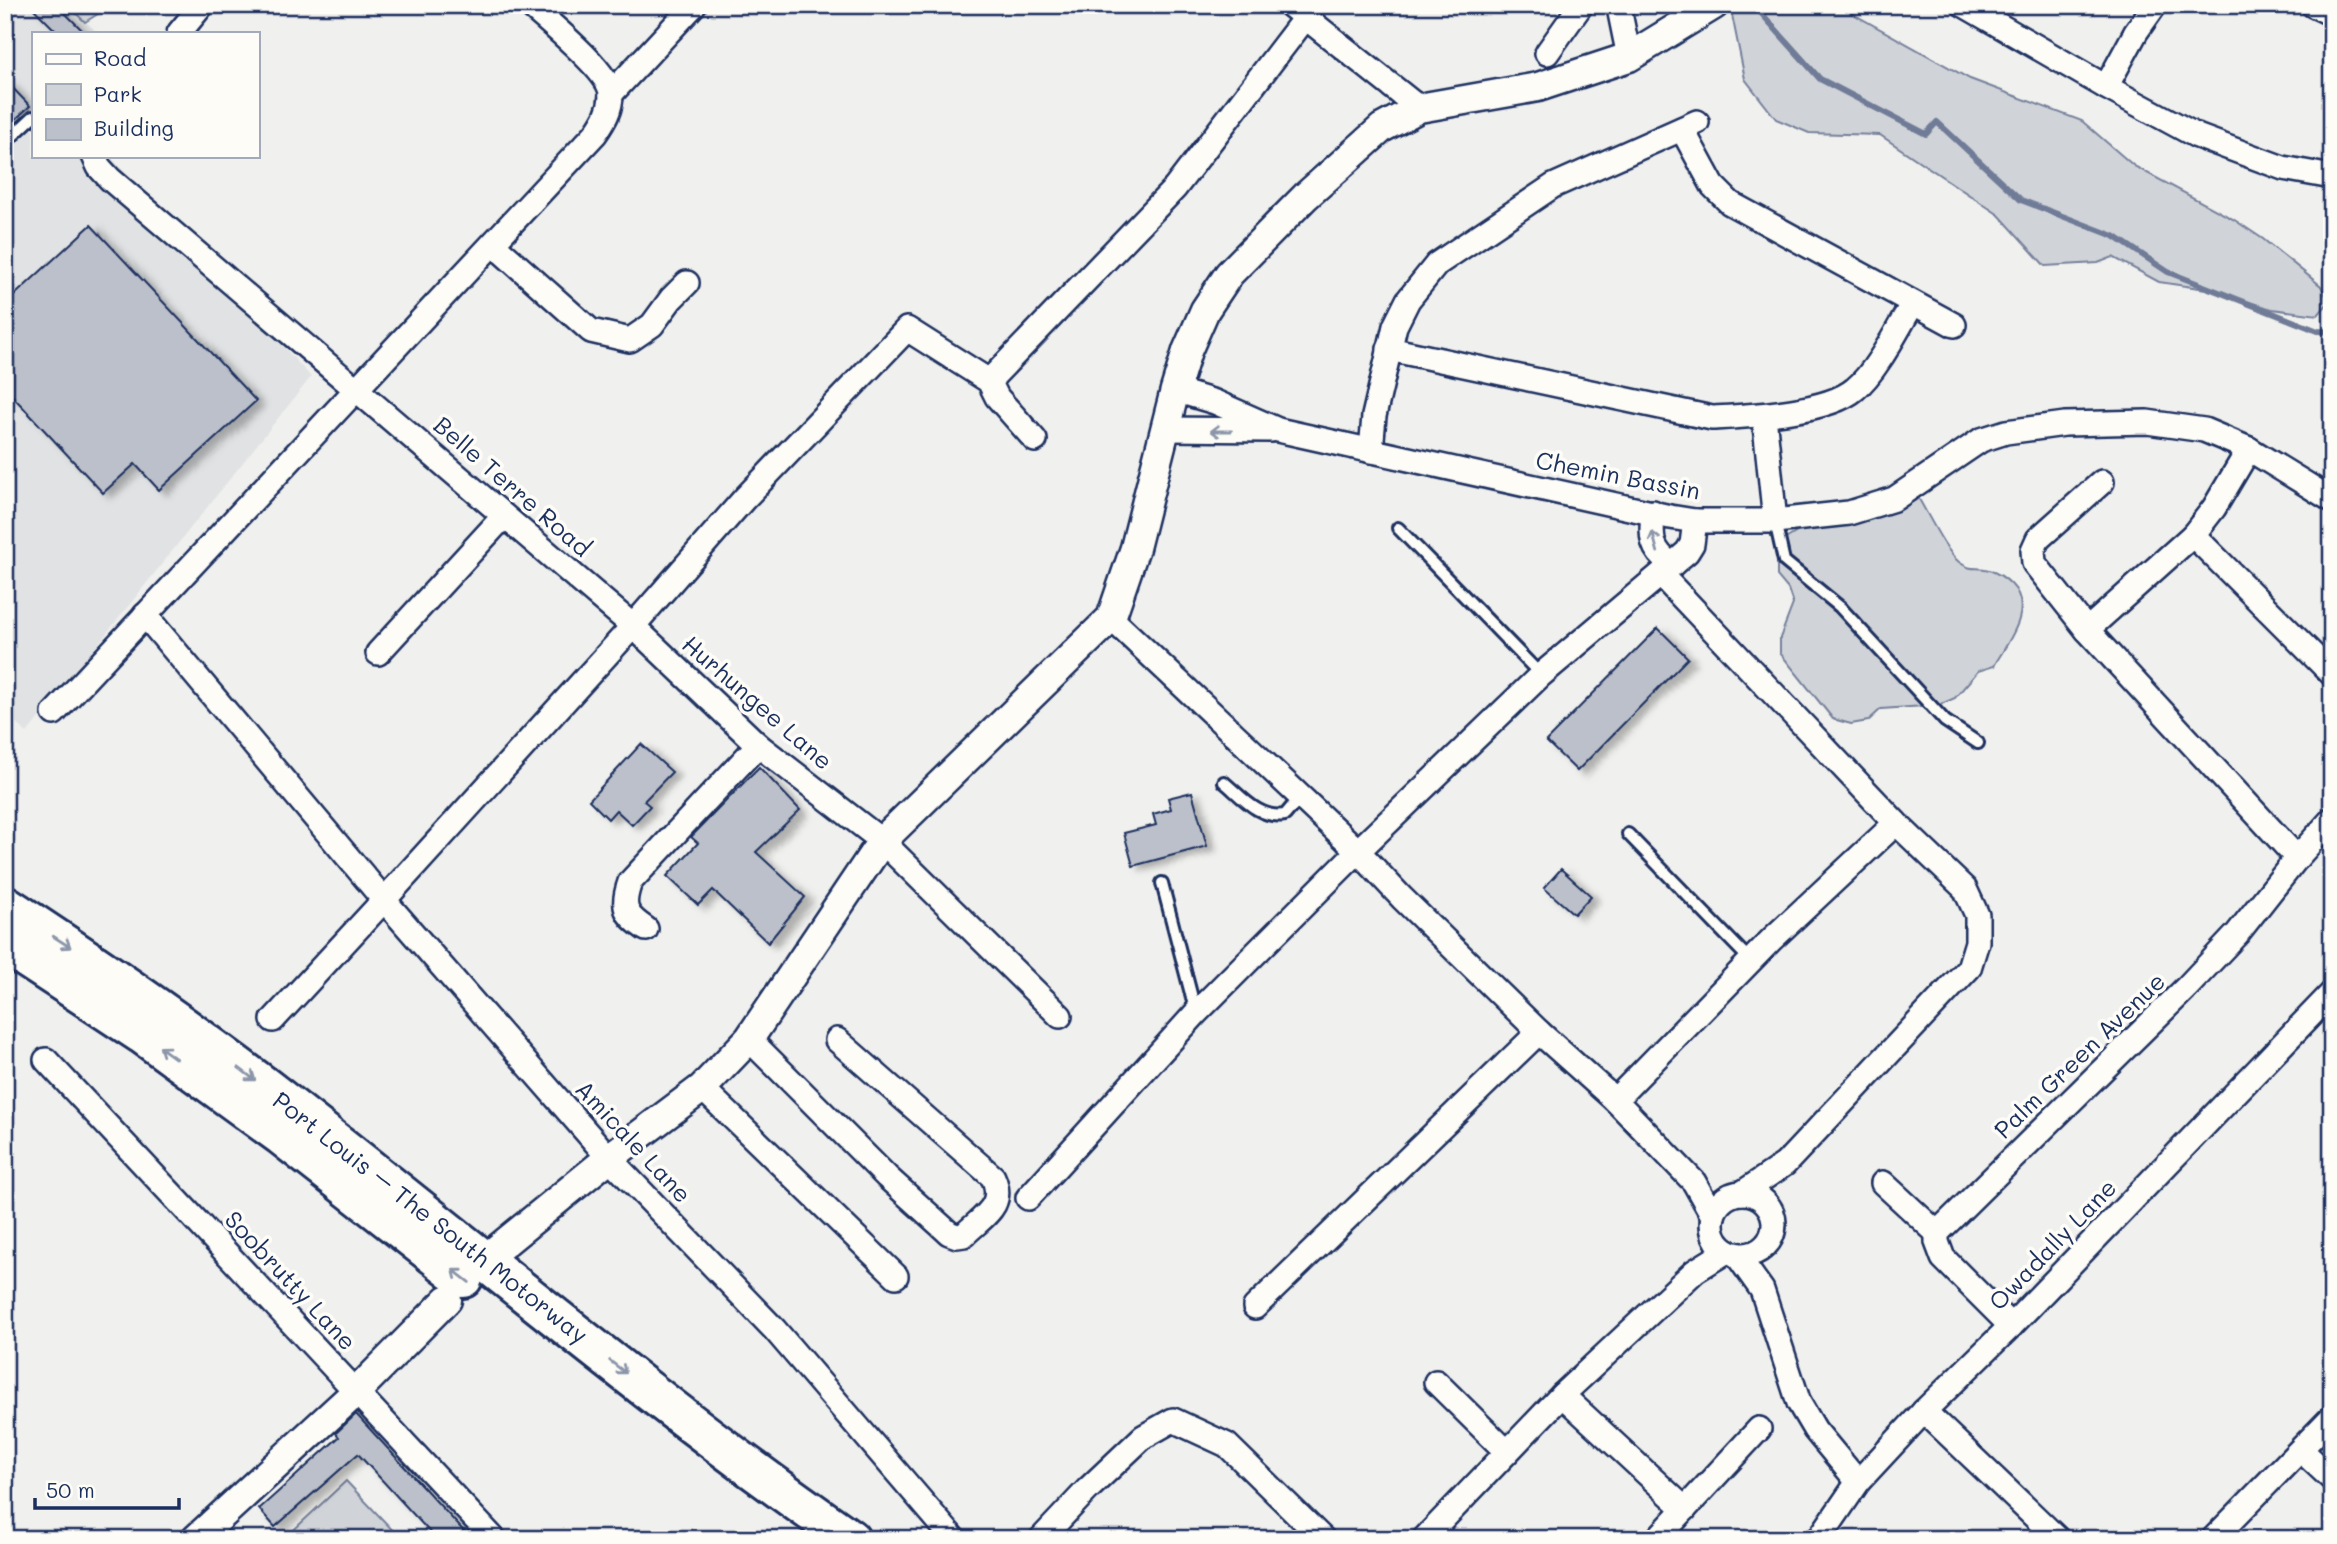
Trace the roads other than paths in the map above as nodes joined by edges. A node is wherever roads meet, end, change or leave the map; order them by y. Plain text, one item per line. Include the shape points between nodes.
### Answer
1 (202, 5) edge
2 (530, 5) edge
3 (694, 5) edge
4 (1581, 5) edge
5 (1616, 5) edge
6 (1714, 5) edge
7 (2155, 5) edge
8 (2313, 5) edge
9 (1967, 6) edge
10 (1297, 12) edge
11 (2332, 14) edge
12 (179, 32) edge
13 (1547, 53) dead end
14 (1629, 57) junction
15 (2106, 87) junction
16 (611, 94) junction
17 (1419, 108) junction
18 (32, 118) edge
19 (5, 143) edge
20 (95, 158) edge
21 (2332, 177) edge
22 (493, 244) junction
23 (687, 283) dead end
24 (1913, 303) junction
25 (1954, 325) dead end
26 (1389, 349) junction
27 (989, 381) junction
28 (357, 389) junction
29 (1175, 390) junction
30 (1764, 416) junction
31 (1165, 429) junction
32 (1278, 430) junction
33 (1035, 440) dead end
34 (2249, 449) junction
35 (1371, 451) junction
36 (2102, 482) dead end
37 (2332, 500) edge
38 (1653, 512) junction
39 (504, 516) junction
40 (1695, 521) junction
41 (1775, 521) junction
42 (1398, 528) dead end
43 (2193, 536) junction
44 (1667, 570) junction
45 (145, 615) junction
46 (1111, 618) junction
47 (633, 626) junction
48 (2087, 630) junction
49 (378, 653) dead end
50 (2332, 674) edge
51 (1541, 675) junction
52 (54, 713) dead end
53 (1978, 743) dead end
54 (758, 745) junction
55 (1224, 782) dead end
56 (1301, 796) junction
57 (2332, 819) edge
58 (1896, 823) junction
59 (1628, 834) dead end
60 (882, 841) junction
61 (1358, 850) junction
62 (2297, 858) junction
63 (1162, 883) dead end
64 (384, 900) junction
65 (5, 905) edge
66 (646, 929) dead end
67 (5, 944) edge
68 (1751, 961) junction
69 (2332, 993) edge
70 (1196, 1013) junction
71 (1060, 1016) dead end
72 (273, 1020) dead end
73 (1539, 1031) junction
74 (749, 1039) junction
75 (836, 1040) dead end
76 (46, 1060) dead end
77 (702, 1088) junction
78 (1615, 1100) junction
79 (609, 1158) junction
80 (1785, 1164) junction
81 (1694, 1182) junction
82 (1883, 1183) dead end
83 (1737, 1194) junction
84 (1028, 1198) dead end
85 (1713, 1222) junction
86 (1772, 1229) junction
87 (1937, 1233) junction
88 (496, 1250) dead end
89 (1732, 1253) junction
90 (1695, 1271) junction
91 (896, 1276) dead end
92 (1762, 1290) junction
93 (447, 1300) dead end
94 (1255, 1307) dead end
95 (2011, 1326) junction
96 (1436, 1382) dead end
97 (357, 1391) junction
98 (1562, 1395) junction
99 (1924, 1411) junction
100 (2332, 1417) edge
101 (1759, 1429) dead end
102 (2301, 1450) junction
103 (1507, 1452) junction
104 (2332, 1479) edge
105 (1858, 1482) junction
106 (1685, 1508) junction
107 (196, 1539) edge
108 (494, 1539) edge
109 (808, 1539) edge
110 (850, 1539) edge
111 (954, 1539) edge
112 (1041, 1539) edge
113 (1323, 1539) edge
114 (1424, 1539) edge
115 (1657, 1539) edge
116 (1819, 1539) edge
117 (2058, 1539) edge
118 (2213, 1539) edge

1 - 12 street
2 - 16 street via 586,57
3 - 16 street
4 - 13 street
5 - 14 street
6 - 14 street
7 - 15 street
8 - 11 street
9 - 15 street
10 - 17 street
10 - 27 street via 1175,188
14 - 17 street via 1538,87
15 - 21 street via 2197,136 2283,168
16 - 22 street via 608,114 595,134
17 - 29 street via 1382,128 1342,162 1229,274 1205,310
18 - 19 lane
20 - 28 street, Belle Terre Road via 110,179
22 - 23 street via 591,331 630,340 652,325
22 - 28 street
24 - 25 street
24 - 26 street via 1730,203 1713,186 1690,125 1553,186 1437,264 1408,300
24 - 30 street via 1854,391 1805,409
26 - 30 street via 1712,418
26 - 35 street
27 - 33 street via 997,397
27 - 47 street via 907,328 744,499
28 - 39 street, Belle Terre Road
28 - 45 street
29 - 31 street
29 - 32 street
30 - 41 street
32 -> 31 street
31 - 46 street via 1135,548
32 - 35 street, Chemin Bassin
34 - 37 street, Chemin Bassin
34 - 41 street, Chemin Bassin via 2204,430 2147,422 2066,424 2006,432 1980,440 1894,499 1849,513
34 - 43 street
35 - 38 street, Chemin Bassin
36 - 48 street via 2038,539 2033,550 2034,563
38 - 40 street, Chemin Bassin
44 -> 38 street via 1654,547
39 - 47 street, Belle Terre Road
39 - 49 street
40 - 41 street, Chemin Bassin
40 - 44 street via 1692,544
41 - 53 lane via 1784,561 1840,607 1945,721
42 - 51 lane
43 - 48 street
43 - 50 street
44 - 51 street
44 - 58 street
45 - 52 street
45 - 64 street, Amicale Lane
46 - 56 street
46 - 60 street
47 - 54 street, Hurhungee Lane
47 - 64 street
48 - 62 street
51 - 61 street
54 - 60 street, Hurhungee Lane
54 - 66 street via 630,882 624,898 631,918
55 - 56 lane via 1272,817 1286,815
56 - 61 street
57 - 62 street, Palm Green Avenue
58 - 68 street
58 - 80 street via 1965,889 1977,915 1977,942 1969,968
59 - 68 lane
60 - 71 street, Hurhungee Lane
60 - 74 street
61 - 70 street
61 - 73 street
62 - 87 street, Palm Green Avenue via 2188,988
63 - 70 lane
64 - 72 street
64 - 79 street, Amicale Lane
65 -> 110 highway, Port Louis – The South Motorway via 209,1045 679,1415
109 -> 67 highway, Port Louis – The South Motorway via 658,1429 282,1136 142,1034
68 - 78 street
69 - 95 street, Owadally Lane
70 - 84 street
73 - 78 street
73 - 94 street
74 - 75 street via 887,1177 949,1233 964,1235 997,1203 1000,1191 993,1177
74 - 77 street
76 - 97 street, Soobrutty Lane
77 - 79 street
77 - 91 street
78 - 81 street
79 - 88 street
79 - 111 street, Amicale Lane via 775,1330
80 - 83 street
80 - 86 street
81 - 83 street
81 - 85 street
82 - 87 street
83 - 85 street via 1720,1204
83 - 86 street via 1758,1197 1769,1208
85 - 89 street via 1715,1238
85 - 90 street
86 - 89 street via 1760,1250 1748,1255
86 - 92 street
87 - 95 street via 1943,1258
89 - 90 street
89 - 92 street
90 - 98 street
92 - 105 street via 1799,1403
93 - 97 street
95 - 99 street, Owadally Lane
96 - 103 street
97 - 107 street
97 - 108 street, Soobrutty Lane
98 - 103 street
98 - 106 street
99 - 105 street, Owadally Lane
99 - 117 street
100 - 102 street
101 - 106 street
102 - 104 street
102 - 118 street
103 - 114 street
105 - 116 street, Owadally Lane
106 - 115 street
112 - 113 street via 1143,1437 1173,1420 1227,1444

